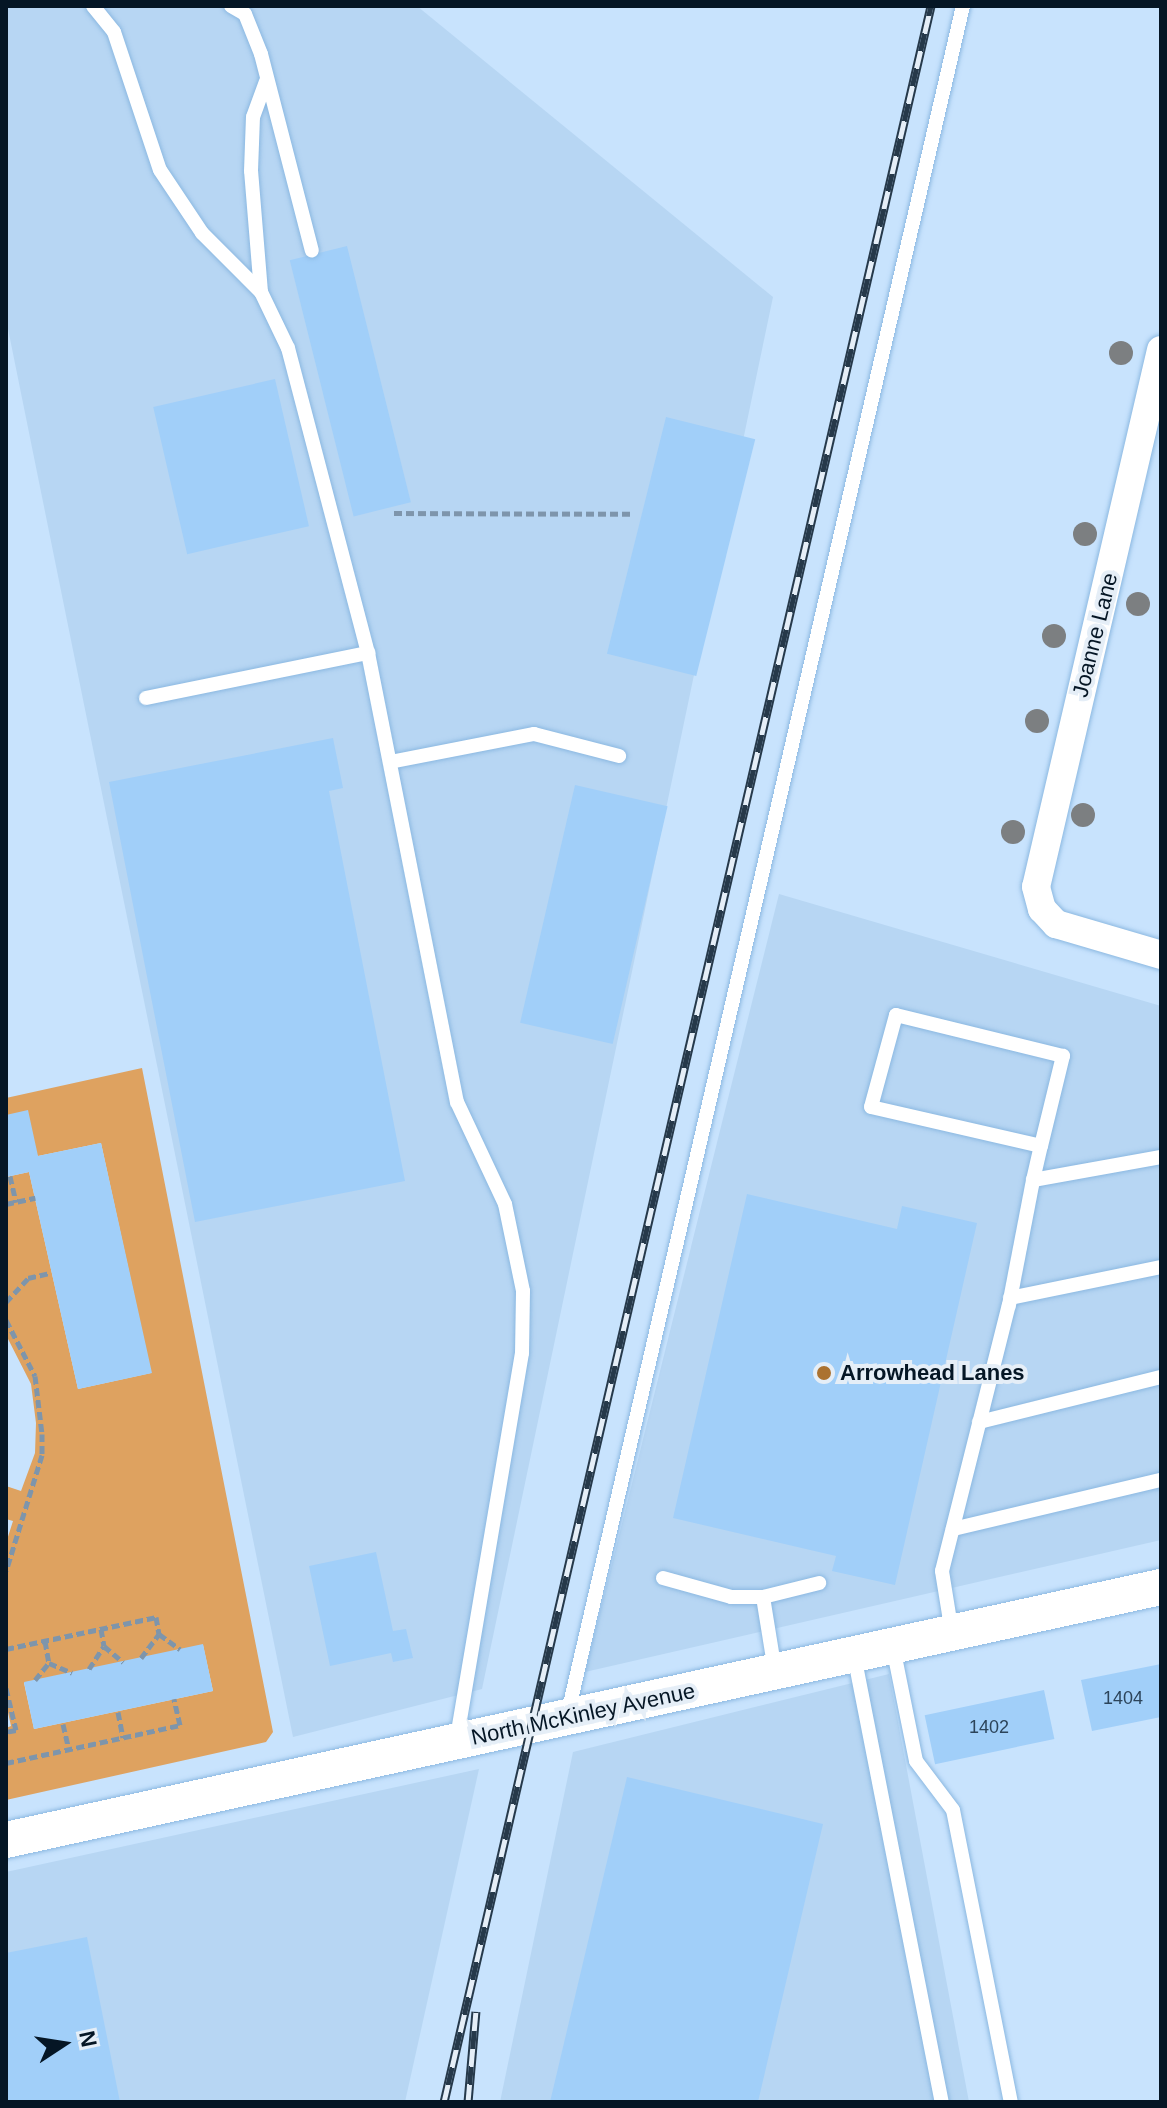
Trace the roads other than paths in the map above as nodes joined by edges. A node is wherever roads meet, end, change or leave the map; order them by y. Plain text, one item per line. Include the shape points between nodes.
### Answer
1 (93, 6) edge
2 (231, 6) edge
3 (963, 6) edge
4 (266, 81) junction
5 (312, 251) dead end
6 (261, 292) junction
7 (1161, 350) edge
8 (368, 653) junction
9 (146, 698) dead end
10 (619, 756) dead end
11 (390, 762) junction
12 (1161, 955) edge
13 (1041, 1146) junction
14 (1161, 1157) edge
15 (1033, 1180) junction
16 (1161, 1267) edge
17 (1010, 1298) junction
18 (1161, 1377) edge
19 (979, 1422) junction
20 (1161, 1480) edge
21 (953, 1529) junction
22 (663, 1578) dead end
23 (819, 1583) dead end
24 (1161, 1587) edge
25 (763, 1597) junction
26 (952, 1633) junction
27 (892, 1646) junction
28 (854, 1654) junction
29 (775, 1672) junction
30 (567, 1717) junction
31 (456, 1742) junction
32 (6, 1840) edge
33 (942, 2102) edge
34 (1011, 2102) edge

1 - 6 lane via 114,32 160,170 202,233
2 - 4 lane via 245,14
3 - 30 lane
4 - 5 lane
4 - 6 lane via 253,117 251,171
6 - 8 lane via 288,348
7 - 12 street, Joanne Lane via 1036,887 1048,918 1084,937
8 - 9 lane
8 - 11 lane
10 - 11 lane via 534,734
11 - 31 lane via 457,1102 505,1204 523,1291 516,1407
13 - 13 lane via 1063,1056 896,1015 871,1107
13 - 15 lane
14 - 15 lane
15 - 17 lane
16 - 17 lane
17 - 19 lane
18 - 19 lane
19 - 21 lane
20 - 21 lane
21 - 26 lane via 942,1571
22 - 25 lane via 731,1597
23 - 25 lane
24 - 26 street, North McKinley Avenue
25 - 29 lane
26 - 27 street, North McKinley Avenue
27 - 28 street, North McKinley Avenue
27 - 34 lane via 916,1761 953,1810
28 - 29 street, North McKinley Avenue
28 - 33 lane
29 - 30 street, North McKinley Avenue
30 - 31 street, North McKinley Avenue
31 - 32 street, North McKinley Avenue

